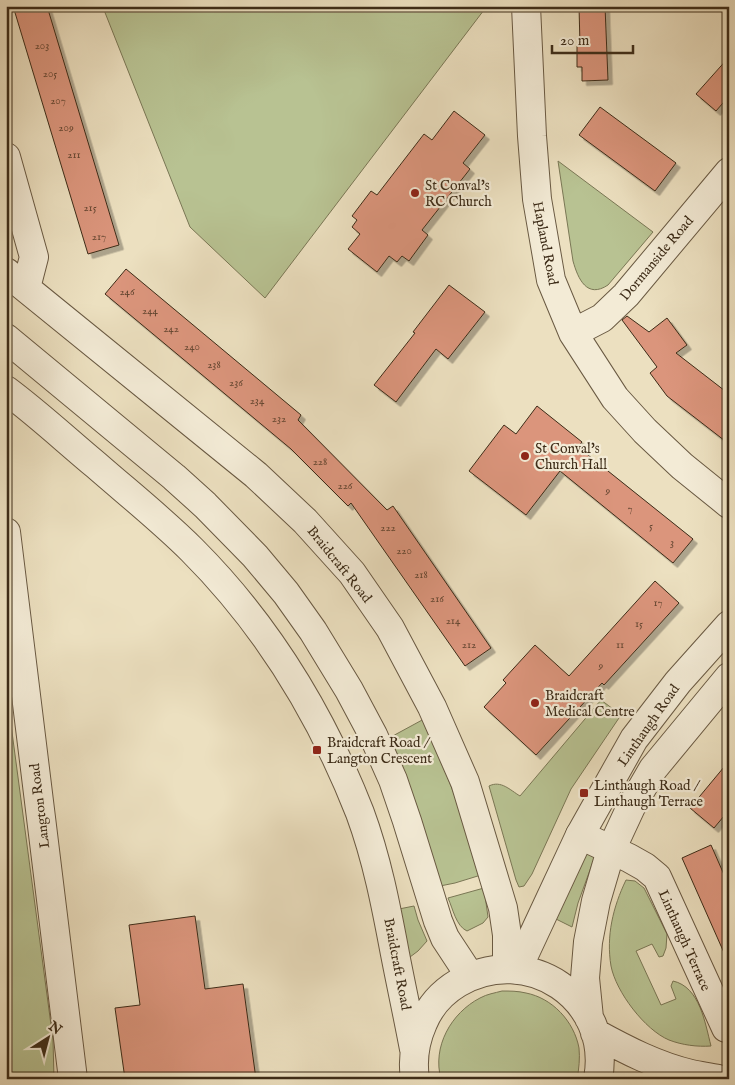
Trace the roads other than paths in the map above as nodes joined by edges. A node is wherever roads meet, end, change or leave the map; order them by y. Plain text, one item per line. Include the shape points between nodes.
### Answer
1 (526, 6) edge
2 (6, 157) edge
3 (729, 172) edge
4 (16, 280) edge
5 (573, 333) junction
6 (6, 338) edge
7 (10, 399) edge
8 (148, 455) junction
9 (123, 488) junction
10 (729, 504) edge
11 (6, 532) edge
12 (729, 625) edge
13 (729, 677) edge
14 (580, 834) junction
15 (610, 850) junction
16 (512, 969) junction
17 (470, 976) junction
18 (592, 1026) junction
19 (726, 1028) dead end
20 (414, 1069) edge
21 (73, 1079) edge
22 (598, 1079) edge
23 (718, 1079) edge

1 - 5 street, Hapland Road via 537,199 551,280
2 - 4 street via 34,257
3 - 5 street, Dormanside Road via 626,295 602,318
4 - 16 street, Braidcraft Road via 256,475 305,521 352,573 390,628 432,708 465,782 503,908
5 - 10 street, Hapland Road via 615,398 645,431
6 - 8 street
7 - 9 street, Braidcraft Road
8 - 9 street
8 - 17 street via 205,505 255,556 286,593 331,658 373,735 393,780 438,922
9 - 20 street, Braidcraft Road via 192,550 260,628 290,673 334,754 360,814 374,859 395,954
11 - 21 street, Langton Road
12 - 14 street, Linthaugh Road via 678,682 634,739
13 - 15 street, Linthaugh Road via 652,769
14 - 15 street, Linthaugh Terrace
14 - 16 street, Linthaugh Road
15 - 18 street, Linthaugh Road via 588,942 585,978
15 - 19 street, Linthaugh Terrace via 645,867 657,877
16 - 17 street via 488,970
16 - 18 street via 552,980 570,993
17 - 20 street via 450,988 426,1016 417,1036
18 - 22 street, Linthaugh Road via 599,1047
18 - 23 street via 631,1052 658,1064

